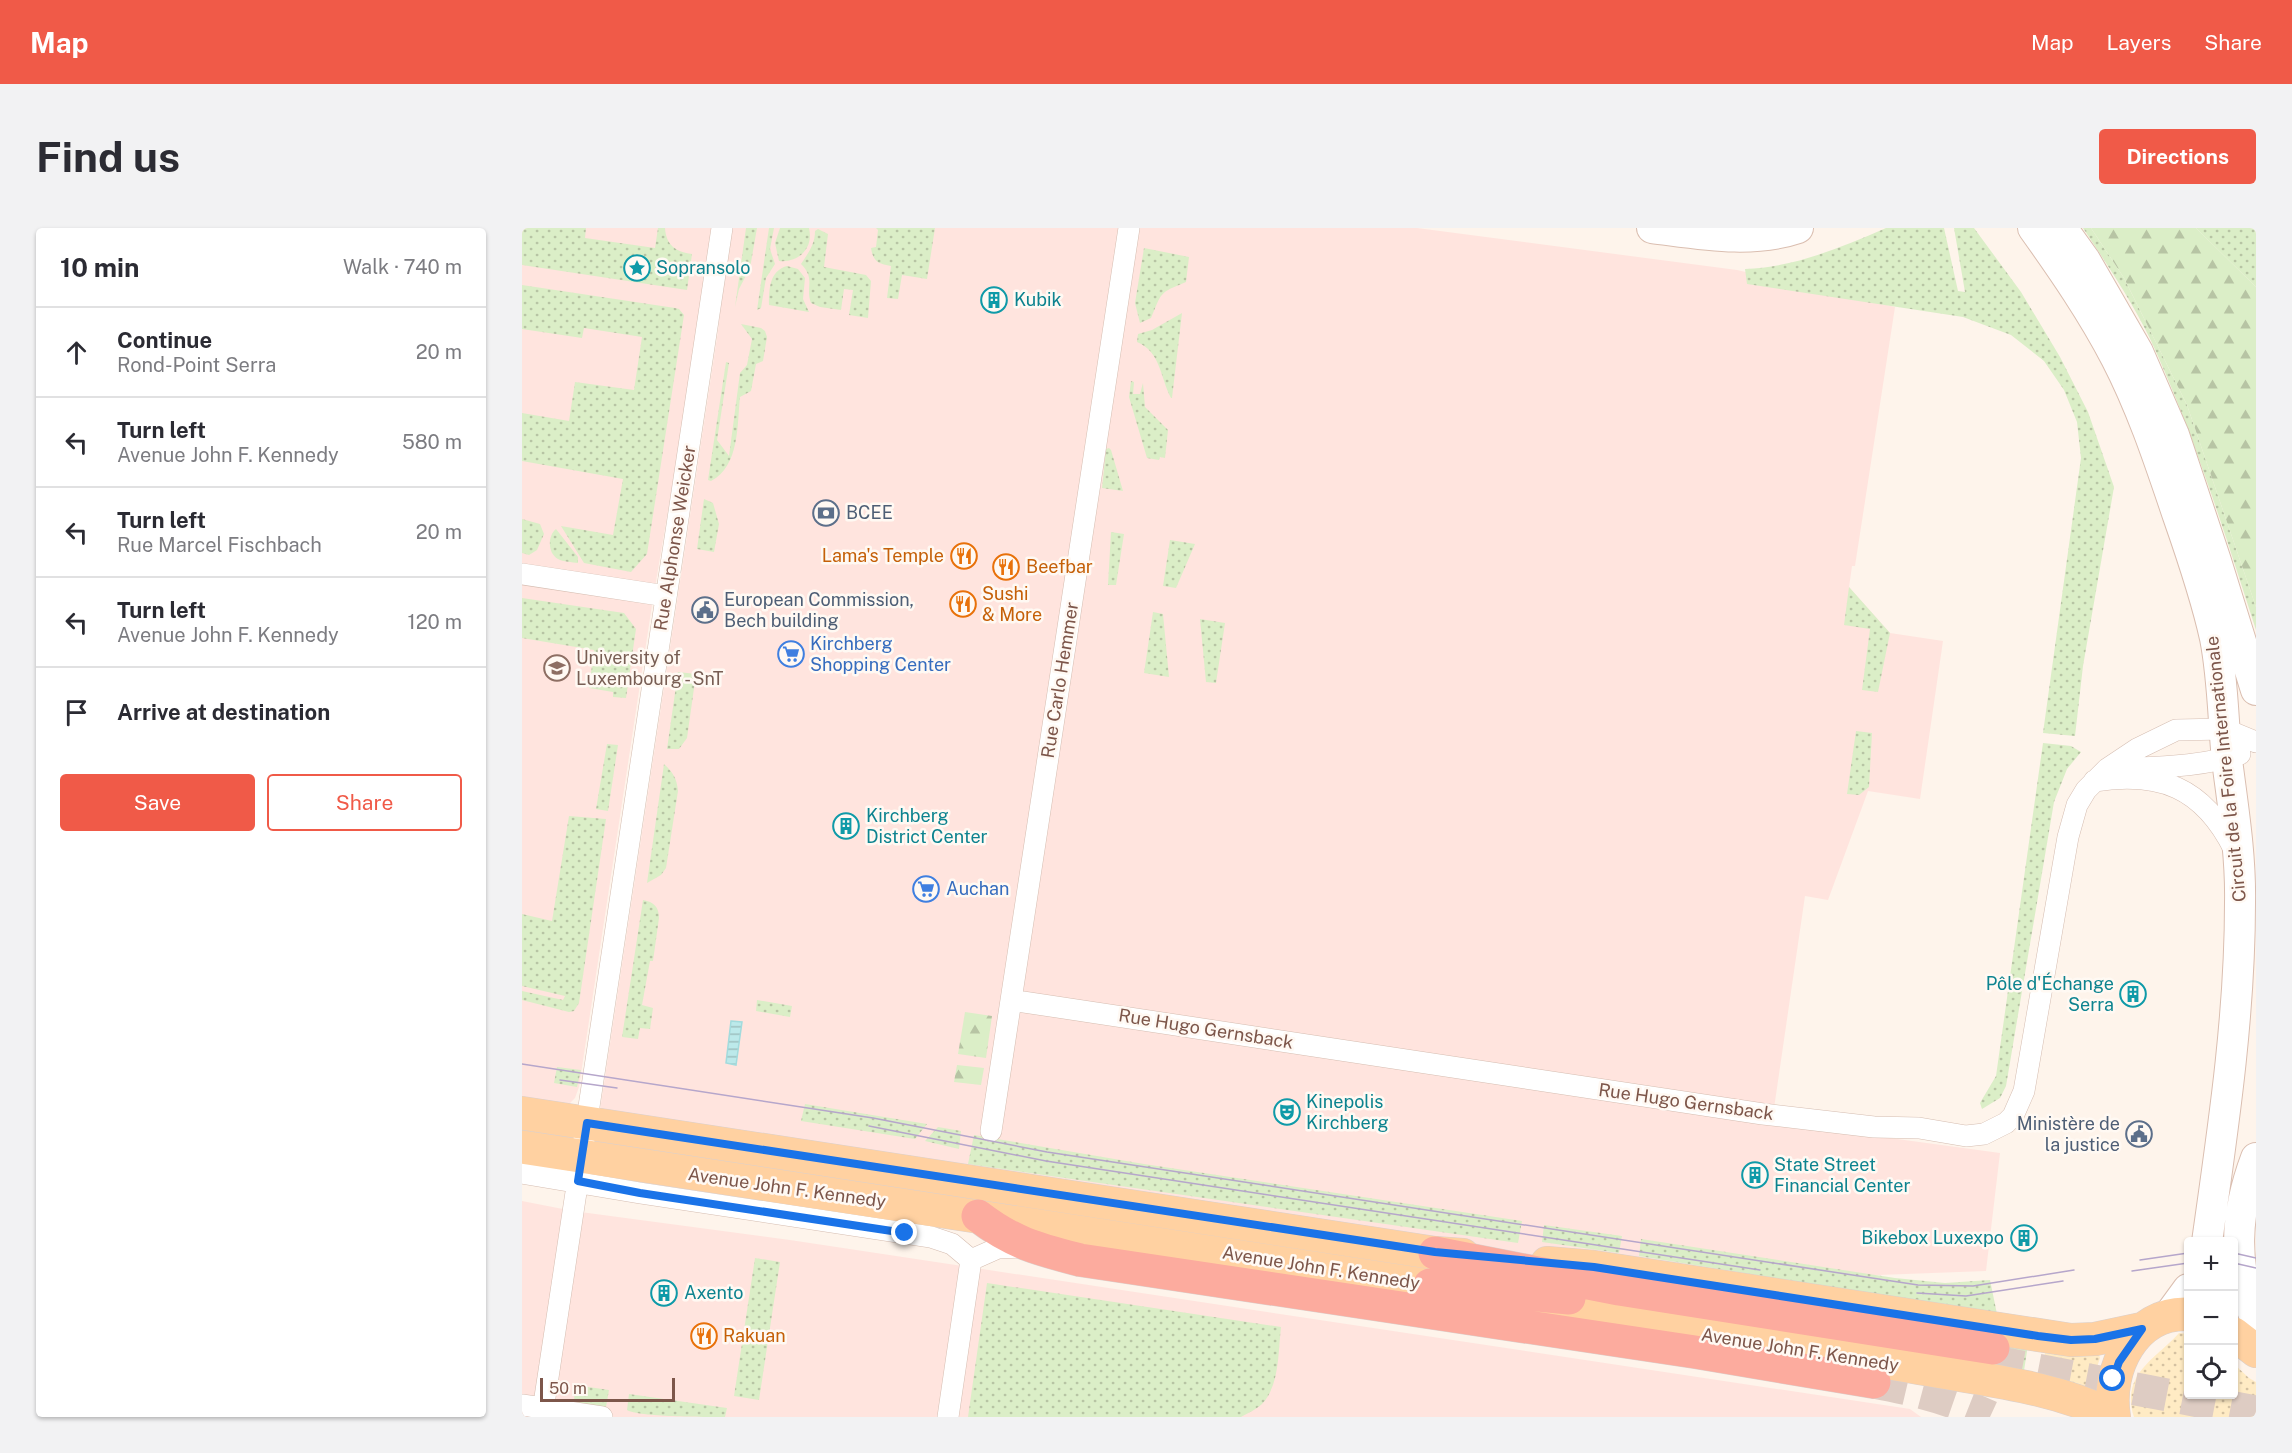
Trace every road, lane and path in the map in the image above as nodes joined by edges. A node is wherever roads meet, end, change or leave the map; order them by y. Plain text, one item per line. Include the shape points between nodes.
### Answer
1 (722, 228) edge
2 (1129, 228) edge
3 (1652, 228) edge
4 (1798, 228) edge
5 (2033, 228) edge
6 (2062, 228) edge
7 (522, 574) edge
8 (666, 596) junction
9 (2256, 690) edge
10 (2256, 742) edge
11 (2225, 744) junction
12 (2256, 748) edge
13 (2100, 775) junction
14 (2239, 859) junction
15 (1011, 1000) junction
16 (589, 1110) junction
17 (522, 1113) edge
18 (991, 1131) dead end
19 (522, 1147) edge
20 (2256, 1158) edge
21 (580, 1169) junction
22 (522, 1173) edge
23 (978, 1216) junction
24 (2208, 1237) edge
25 (1030, 1246) junction
26 (1435, 1252) junction
27 (971, 1260) junction
28 (1430, 1285) junction
29 (2187, 1291) edge
30 (2166, 1319) edge
31 (2256, 1320) edge
32 (2238, 1337) edge
33 (2256, 1351) edge
34 (1874, 1382) tunnel mouth
35 (522, 1405) edge
36 (543, 1413) edge
37 (602, 1417) edge
38 (948, 1417) edge
39 (2113, 1417) edge

1 - 8 street, Rue Alphonse Weicker
2 - 15 street, Rue Carlo Hemmer
3 - 4 main road via 1716,236 1764,235
5 - 11 main road, Circuit de la Foire Internationale via 2117,360 2151,437 2215,639
6 - 9 main road, Circuit de la Foire Internationale via 2139,352 2216,561
7 - 8 street
8 - 16 street, Rue Alphonse Weicker
10 - 11 street, Rue Hugo Gernsback
11 - 12 street, Rue Hugo Gernsback
11 - 13 street, Rue Hugo Gernsback via 2166,767
11 - 13 street, Rue Hugo Gernsback via 2176,730 2137,748
11 - 14 main road, Circuit de la Foire Internationale
13 - 14 street via 2160,782 2186,791 2218,822
13 - 15 street, Rue Hugo Gernsback via 2077,804 2068,837 2024,1091 2013,1116 1984,1134 1966,1136 1763,1114
14 - 24 main road, Circuit de la Foire Internationale via 2240,937 2234,1035
15 - 18 street, Rue Carlo Hemmer
16 - 17 main road, Avenue John F. Kennedy
16 - 21 street, Rue Alphonse Weicker
16 - 26 main road, Avenue John F. Kennedy
19 - 21 main road, Avenue John F. Kennedy
20 - 31 main road via 2245,1187 2238,1254 2242,1282
21 - 22 street, Avenue John F. Kennedy
21 - 23 main road, Avenue John F. Kennedy
21 - 27 street, Avenue John F. Kennedy via 640,1193 931,1237 952,1244
21 - 36 street, Rue Alphonse Weicker
23 - 25 highway via 1000,1233
23 - 28 main road, Avenue John F. Kennedy
25 - 27 street via 998,1248
25 - 34 highway via 1080,1260
26 - 28 highway via 1619,1289 1992,1354 1617,1303
26 - 30 main road, Avenue John F. Kennedy via 1594,1267 2071,1340 2095,1339
27 - 38 street
28 - 39 main road, Avenue John F. Kennedy via 1614,1321 2028,1388 2090,1405
29 - 30 main road
30 - 39 main road via 2119,1362 2111,1396
32 - 33 main road
35 - 36 street
36 - 37 street

